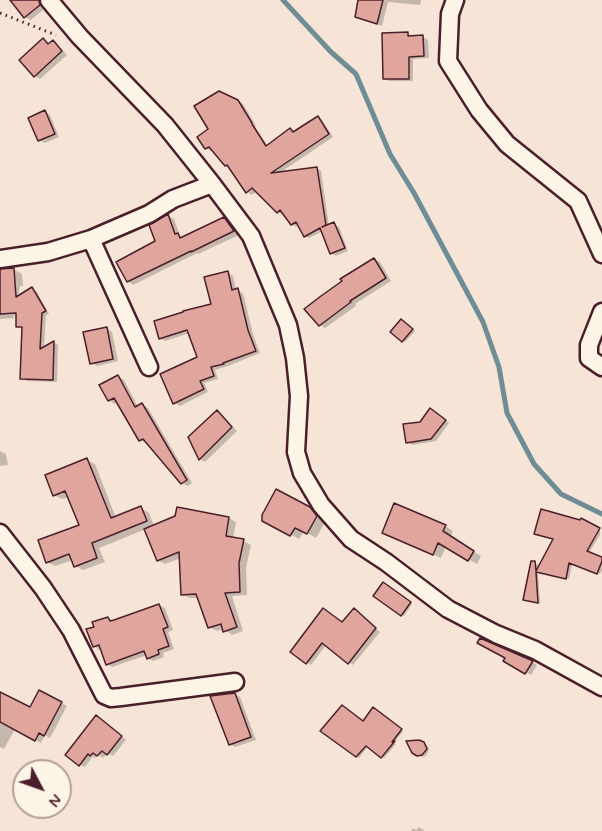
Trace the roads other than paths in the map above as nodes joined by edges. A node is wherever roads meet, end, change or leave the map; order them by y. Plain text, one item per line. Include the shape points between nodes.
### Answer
1 (49, 0) edge
2 (455, 0) edge
3 (212, 184) junction
4 (91, 239) junction
5 (602, 254) edge
6 (0, 259) edge
7 (602, 312) edge
8 (149, 367) dead end
9 (602, 367) edge
10 (0, 533) edge
11 (235, 682) dead end
12 (602, 687) edge

1 - 3 street via 165,125
2 - 5 street via 450,14 448,61 479,110 507,144 578,201
3 - 4 street
3 - 12 street via 251,236 288,326 299,396 296,452 302,473 321,505 351,539 448,609
4 - 6 street via 48,252
4 - 8 street
7 - 9 street via 589,345 589,358
10 - 11 street via 71,630 104,695 111,698

